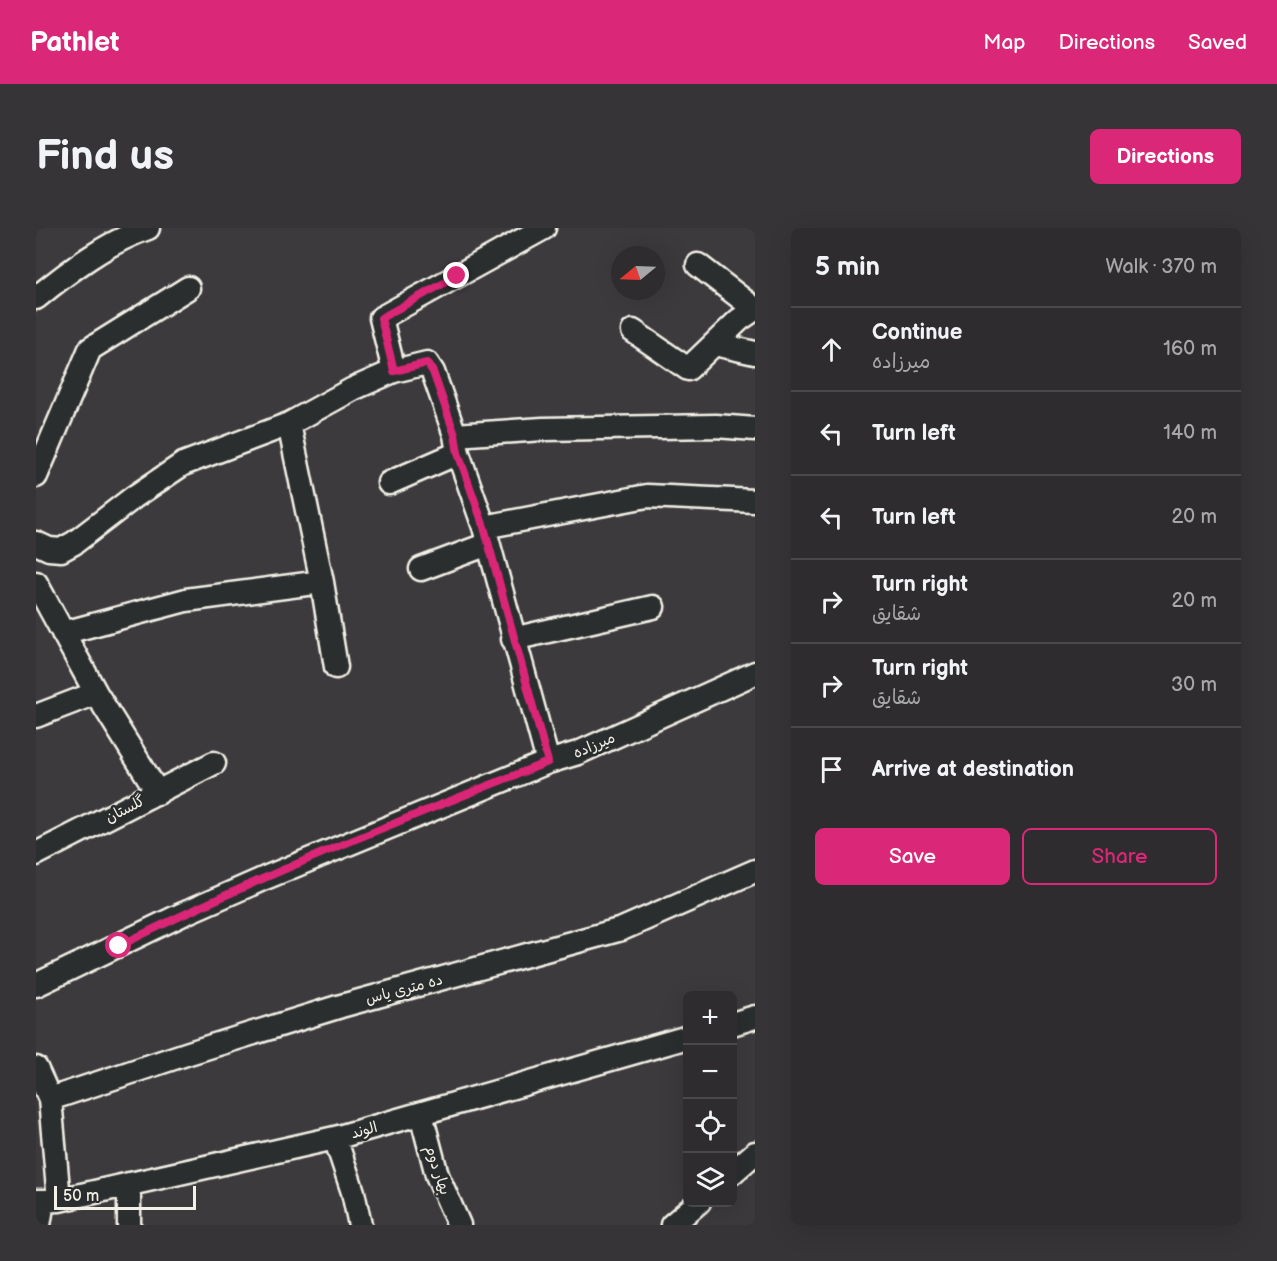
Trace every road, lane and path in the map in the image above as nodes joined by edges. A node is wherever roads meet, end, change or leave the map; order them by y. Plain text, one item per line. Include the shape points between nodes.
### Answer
1 (148, 228) edge
2 (544, 228) edge
3 (698, 266) dead end
4 (188, 288) dead end
5 (36, 298) edge
6 (755, 309) edge
7 (633, 331) dead end
8 (715, 344) junction
9 (755, 354) edge
10 (394, 371) junction
11 (289, 424) junction
12 (755, 429) edge
13 (456, 444) junction
14 (36, 476) edge
15 (389, 483) dead end
16 (755, 501) edge
17 (486, 536) junction
18 (36, 543) edge
19 (421, 569) dead end
20 (322, 582) junction
21 (36, 584) edge
22 (653, 607) dead end
23 (63, 633) junction
24 (513, 639) junction
25 (336, 666) dead end
26 (755, 673) edge
27 (96, 693) junction
28 (36, 716) edge
29 (548, 762) junction
30 (214, 763) dead end
31 (158, 793) junction
32 (36, 854) edge
33 (755, 871) edge
34 (36, 986) edge
35 (755, 1017) edge
36 (737, 1022) edge
37 (683, 1038) edge
38 (36, 1068) edge
39 (50, 1099) junction
40 (421, 1113) junction
41 (335, 1138) junction
42 (755, 1153) edge
43 (737, 1169) edge
44 (129, 1184) junction
45 (46, 1201) edge
46 (694, 1207) edge
47 (39, 1225) edge
48 (129, 1225) edge
49 (360, 1225) edge
50 (459, 1225) edge
51 (672, 1225) edge

1 - 5 street via 127,236
2 - 10 street via 381,318
3 - 6 street
4 - 14 street via 90,348
6 - 8 street
7 - 8 street via 688,369
8 - 9 street
10 - 11 street
10 - 13 street via 427,363
11 - 18 street via 183,464 61,550
11 - 20 street
12 - 13 street via 543,429
13 - 15 street
13 - 17 street
16 - 17 street via 647,496
17 - 19 street
17 - 24 street
20 - 23 street via 186,600
20 - 25 street
21 - 23 street
22 - 24 street
23 - 27 street
24 - 29 street
26 - 29 street, میرزاده via 578,753
27 - 28 street
27 - 31 street
29 - 34 street, میرزاده via 203,904
30 - 31 street, گلستان
31 - 32 street, گلستان
33 - 39 street, ده متری یاس via 622,929 341,1006
35 - 36 street
37 - 40 street, الوند
38 - 39 street
39 - 45 street
40 - 41 street, الوند
40 - 50 street, بهار دوم via 437,1175
41 - 44 street, الوند
41 - 49 street
42 - 43 street
44 - 45 street, الوند
44 - 48 street
45 - 47 street
46 - 51 street

